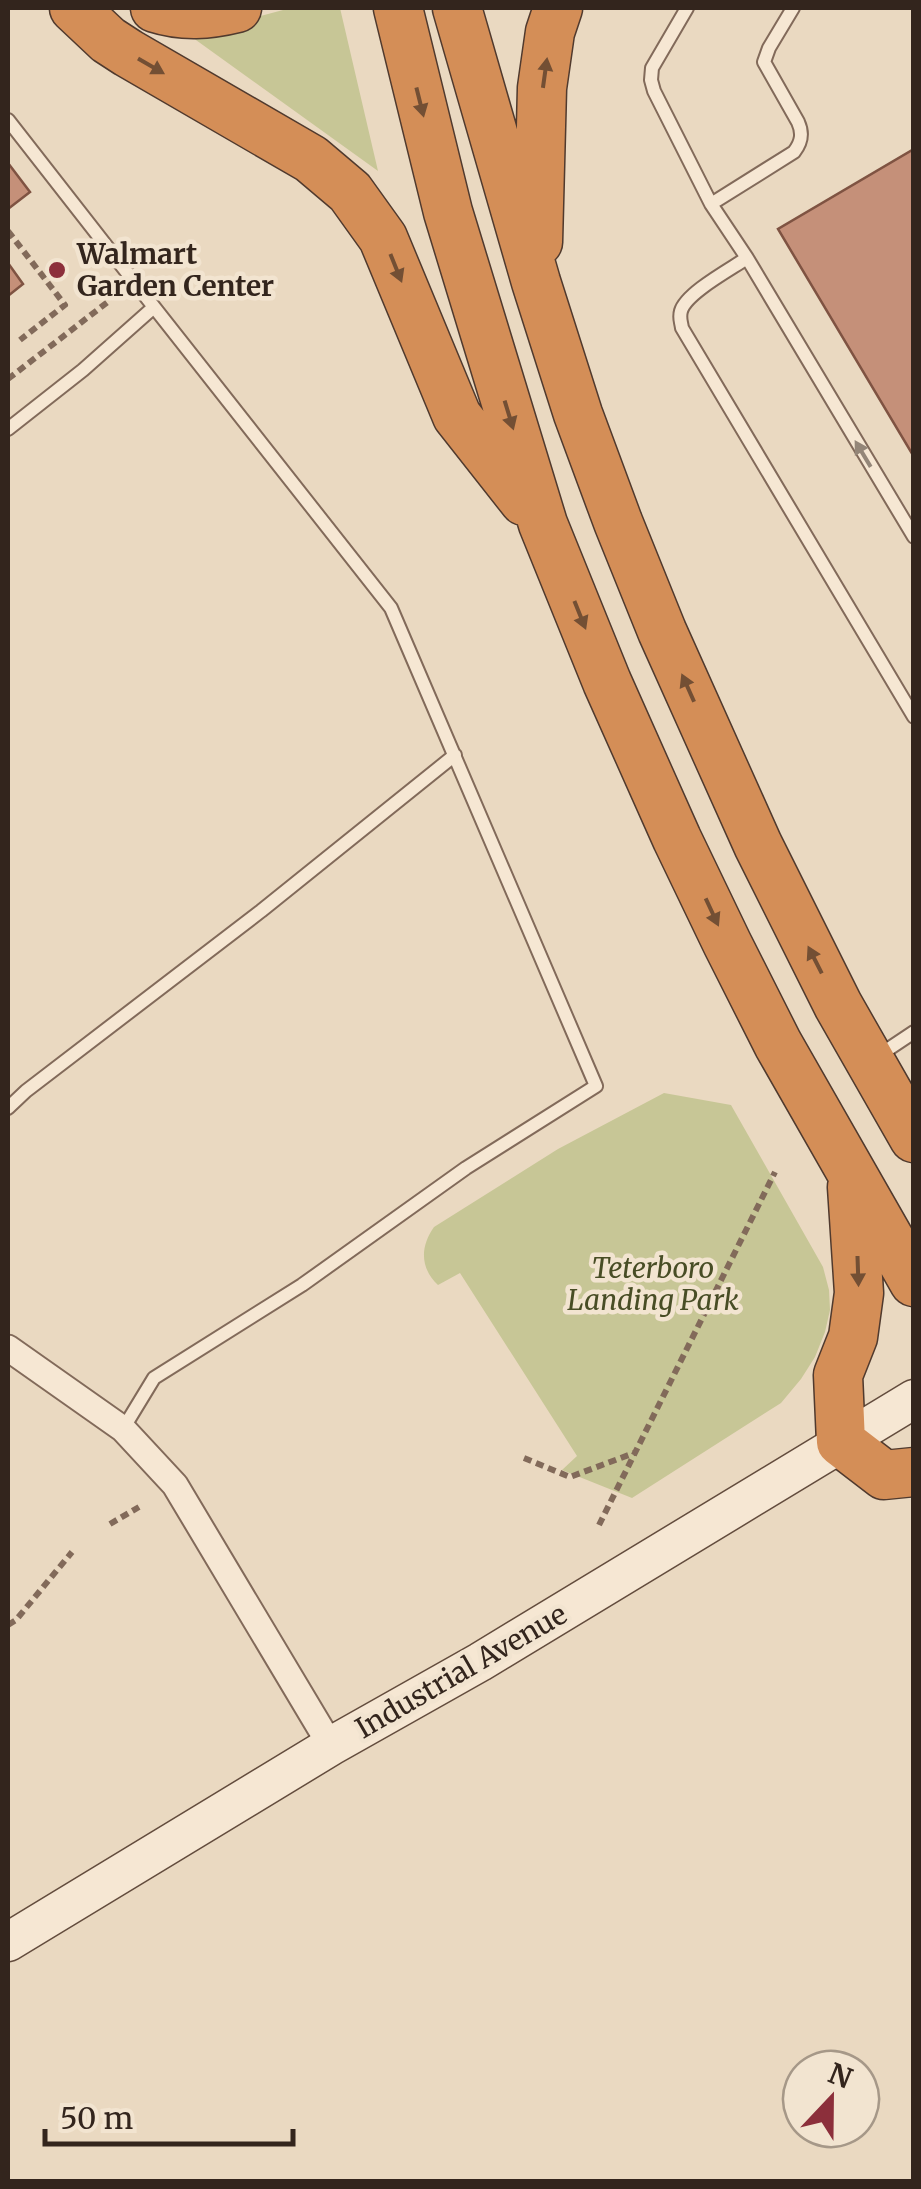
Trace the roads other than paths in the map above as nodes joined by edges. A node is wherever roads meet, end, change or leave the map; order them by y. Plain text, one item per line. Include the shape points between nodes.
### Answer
1 (74, 8) edge
2 (154, 8) edge
3 (237, 8) edge
4 (398, 8) edge
5 (458, 8) edge
6 (558, 8) edge
7 (688, 8) edge
8 (792, 8) edge
9 (8, 120) edge
10 (712, 204) junction
11 (747, 258) junction
12 (536, 282) junction
13 (154, 307) junction
14 (8, 429) edge
15 (543, 524) junction
16 (914, 537) edge
17 (914, 717) edge
18 (455, 756) junction
19 (914, 1032) edge
20 (870, 1061) junction
21 (8, 1108) edge
22 (914, 1138) edge
23 (851, 1174) junction
24 (914, 1282) edge
25 (8, 1348) edge
26 (914, 1399) edge
27 (123, 1430) junction
28 (841, 1442) junction
29 (914, 1472) edge
30 (331, 1746) junction
31 (8, 1942) edge

1 -> 15 highway via 108,40 311,159 350,192 384,238 457,416
2 - 3 highway via 212,14
4 -> 15 highway via 448,212
5 - 12 highway
12 -> 6 highway via 542,88
7 - 10 lane via 651,80
8 - 10 lane via 764,62 800,126 799,144
9 - 13 lane
10 - 11 lane
16 -> 11 lane
11 - 17 lane via 689,298 682,328
20 -> 12 highway via 758,845 662,631
13 - 14 lane
13 - 18 lane via 392,608
15 -> 23 highway via 693,874
18 - 21 lane
18 - 27 lane via 596,1086 154,1378
19 - 20 lane
20 - 22 highway
23 - 24 highway
23 -> 28 highway via 858,1293 853,1337 838,1375
25 - 27 street
26 - 28 street, Industrial Avenue
27 - 30 street via 175,1485
28 - 29 highway via 884,1474
28 - 30 street, Industrial Avenue
30 - 31 street, Industrial Avenue

